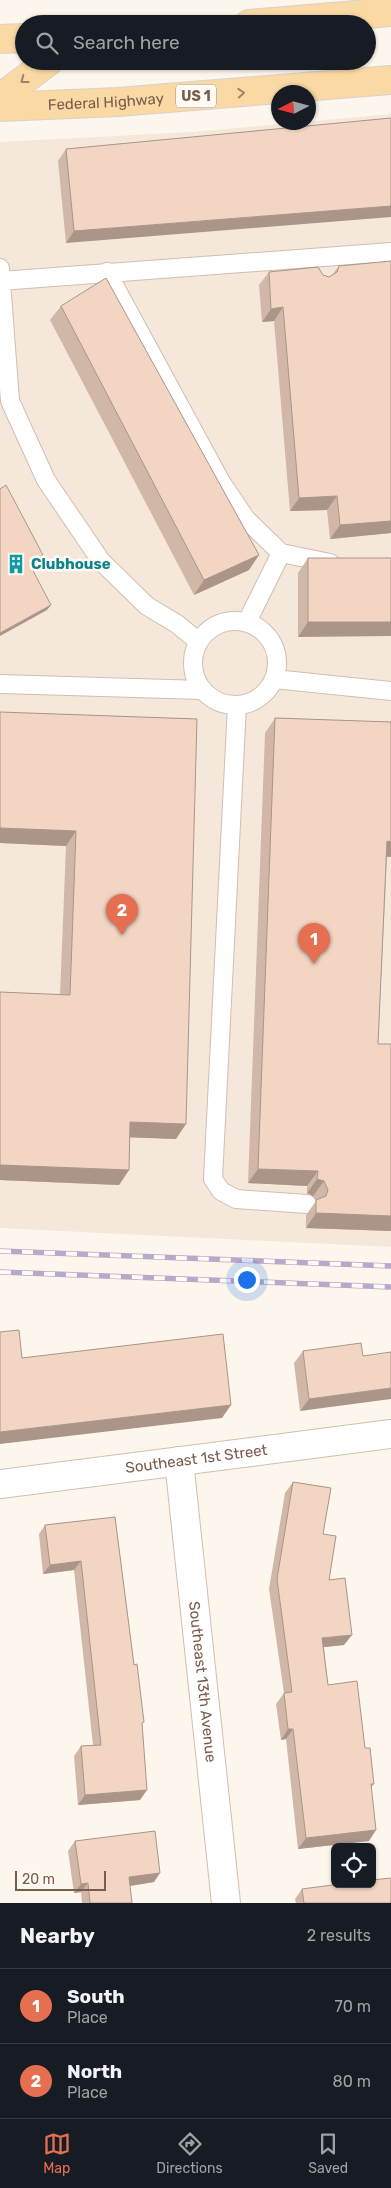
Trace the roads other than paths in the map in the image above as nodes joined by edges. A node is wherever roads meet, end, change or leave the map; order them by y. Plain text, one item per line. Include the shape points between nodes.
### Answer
1 (391, 12) edge
2 (356, 15) edge
3 (15, 38) edge
4 (0, 39) edge
5 (37, 70) edge
6 (391, 80) edge
7 (0, 98) edge
8 (0, 107) edge
9 (391, 252) edge
10 (107, 272) junction
11 (0, 277) edge
12 (281, 553) junction
13 (346, 562) edge
14 (247, 622) junction
15 (199, 642) junction
16 (274, 679) junction
17 (0, 684) edge
18 (203, 690) junction
19 (391, 690) edge
20 (237, 705) junction
21 (307, 1204) dead end
22 (391, 1434) edge
23 (178, 1461) junction
24 (0, 1484) edge
25 (226, 1903) edge

1 - 2 main road
3 - 4 main road
5 -> 7 main road
8 -> 6 main road, Federal Highway / US 1 via 118,102
9 - 10 lane via 319,265
10 - 11 lane
10 - 12 lane via 221,482 246,519
11 - 15 lane via 10,401 46,480 101,561 148,606
12 - 13 lane via 328,563
12 - 14 lane
14 - 15 lane via 233,620 220,623 208,630
14 - 16 lane via 260,628 273,644 277,665
15 - 18 lane via 193,666
16 - 19 lane
16 - 20 lane via 260,697
17 - 18 lane
18 - 20 lane via 219,701
20 - 21 lane via 213,1179 221,1191 236,1199
22 - 23 street, Southeast 1st Street
23 - 24 street, Southeast 1st Street
23 - 25 street, Southeast 13th Avenue

